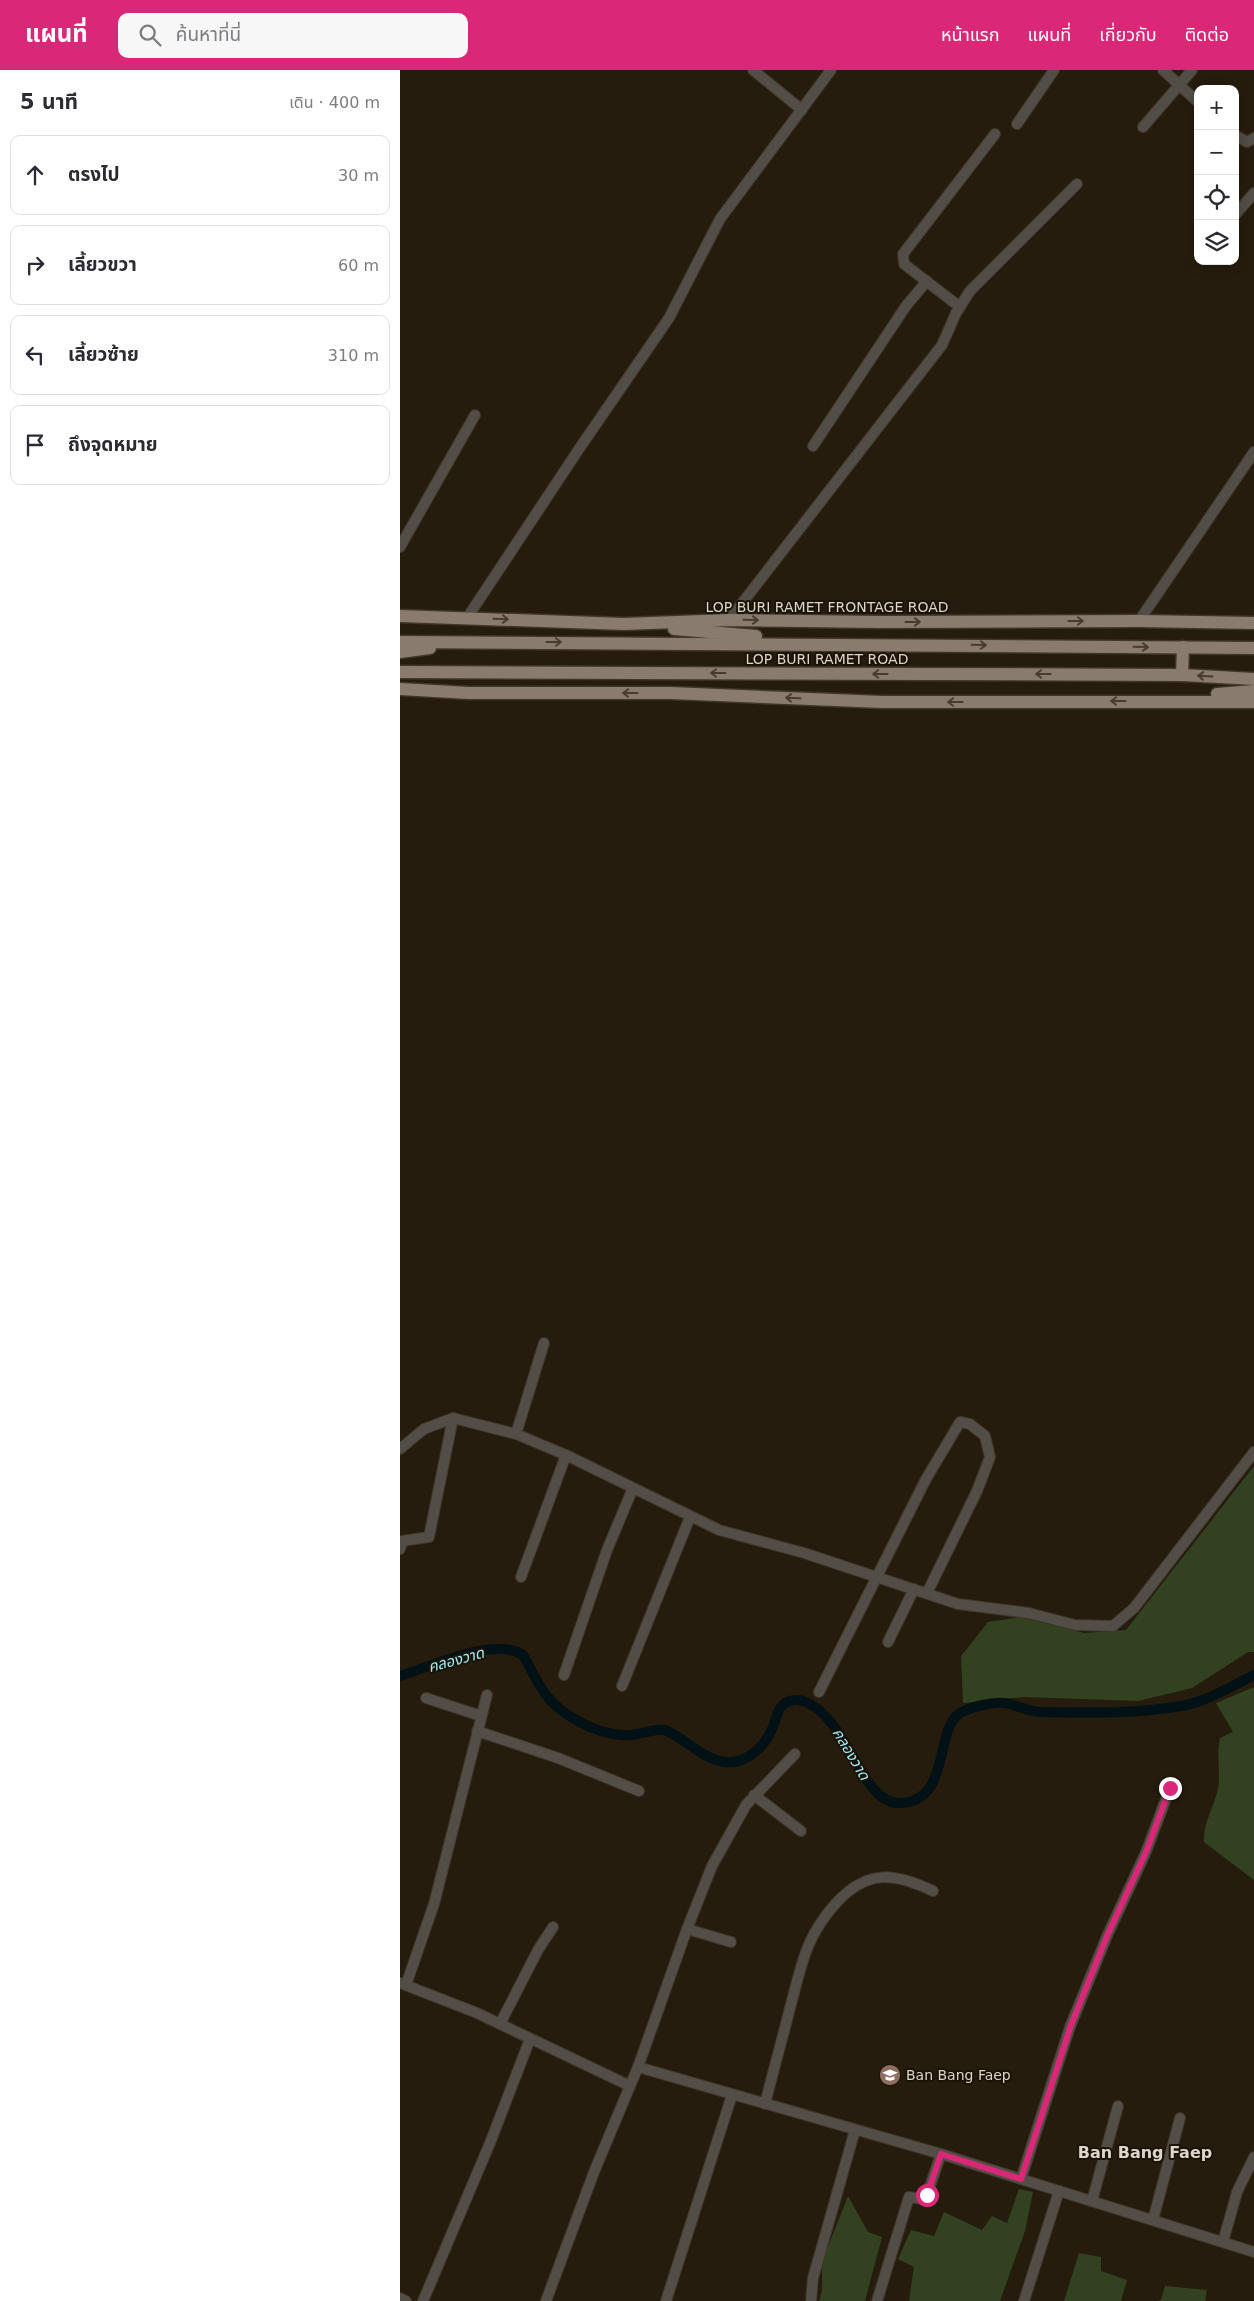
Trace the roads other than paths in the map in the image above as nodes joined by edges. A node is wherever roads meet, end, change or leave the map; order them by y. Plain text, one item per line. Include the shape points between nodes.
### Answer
1 (753, 70) edge
2 (831, 70) edge
3 (1054, 70) edge
4 (1163, 70) edge
5 (1192, 70) edge
6 (1179, 86) junction
7 (1194, 99) edge
8 (802, 110) junction
9 (1017, 124) dead end
10 (1143, 127) dead end
11 (995, 134) dead end
12 (1239, 137) edge
13 (1254, 138) edge
14 (1077, 184) dead end
15 (1254, 193) edge
16 (1239, 210) edge
17 (927, 281) junction
18 (960, 307) junction
19 (475, 415) dead end
20 (813, 446) dead end
21 (1254, 452) edge
22 (400, 547) edge
23 (400, 616) edge
24 (467, 618) junction
25 (729, 620) junction
26 (1139, 621) junction
27 (624, 624) junction
28 (1254, 624) edge
29 (400, 642) edge
30 (454, 642) junction
31 (844, 644) junction
32 (1183, 647) junction
33 (1254, 648) edge
34 (400, 652) edge
35 (400, 672) edge
36 (1182, 675) junction
37 (1254, 679) edge
38 (400, 689) edge
39 (1254, 691) edge
40 (469, 693) junction
41 (400, 697) edge
42 (1140, 701) junction
43 (1254, 702) edge
44 (544, 1343) dead end
45 (453, 1418) junction
46 (516, 1434) junction
47 (400, 1449) edge
48 (1254, 1452) edge
49 (566, 1455) junction
50 (633, 1488) junction
51 (690, 1517) junction
52 (400, 1549) edge
53 (521, 1577) dead end
54 (878, 1577) junction
55 (914, 1589) junction
56 (927, 1593) junction
57 (888, 1642) dead end
58 (564, 1675) dead end
59 (622, 1686) dead end
60 (819, 1692) dead end
61 (487, 1695) dead end
62 (426, 1698) dead end
63 (481, 1716) junction
64 (477, 1731) junction
65 (795, 1754) dead end
66 (1170, 1788) dead end
67 (639, 1790) dead end
68 (754, 1795) junction
69 (801, 1831) dead end
70 (933, 1891) dead end
71 (553, 1927) dead end
72 (687, 1929) junction
73 (731, 1942) dead end
74 (403, 1984) edge
75 (500, 2024) junction
76 (530, 2039) junction
77 (638, 2067) junction
78 (630, 2086) junction
79 (732, 2095) junction
80 (765, 2104) junction
81 (1118, 2106) dead end
82 (1180, 2118) dead end
83 (855, 2130) junction
84 (941, 2154) junction
85 (1254, 2157) edge
86 (1021, 2179) junction
87 (1059, 2191) junction
88 (1092, 2201) junction
89 (1153, 2220) junction
90 (1223, 2242) junction
91 (1254, 2252) edge
92 (400, 2298) edge
93 (406, 2301) edge
94 (423, 2301) edge
95 (546, 2301) edge
96 (666, 2301) edge
97 (811, 2301) edge
98 (877, 2301) edge
99 (1024, 2301) edge

1 - 8 street
2 - 8 street
3 - 9 street
4 - 6 street
5 - 6 street
6 - 7 street
6 - 10 street
8 - 24 street via 720,219 669,318
11 - 17 street via 903,254 904,264
12 - 13 street via 1247,142
14 - 18 street via 970,290
15 - 16 street
17 - 18 street
17 - 20 street via 906,306
18 - 25 street via 942,345
19 - 22 street
21 - 26 street
23 - 24 main road, LOP BURI RAMET FRONTAGE ROAD
24 -> 27 main road, LOP BURI RAMET FRONTAGE ROAD
25 -> 26 main road, LOP BURI RAMET FRONTAGE ROAD
25 - 27 main road, LOP BURI RAMET FRONTAGE ROAD
26 - 28 main road, LOP BURI RAMET FRONTAGE ROAD
27 - 31 main road
29 - 30 main road, LOP BURI RAMET ROAD
30 -> 31 main road, LOP BURI RAMET ROAD
30 - 34 main road
31 -> 32 main road, LOP BURI RAMET ROAD
32 - 33 main road, LOP BURI RAMET ROAD
32 - 36 main road
36 -> 35 main road, LOP BURI RAMET ROAD
37 -> 36 main road, LOP BURI RAMET ROAD
38 - 40 main road
39 - 42 main road
40 - 41 main road
42 -> 40 main road via 882,702 671,693
42 - 43 main road
44 - 46 street
45 - 46 street
45 - 47 street via 424,1429
45 - 52 street via 429,1537 402,1541
46 - 49 street
48 - 56 street via 1134,1608 1113,1626 1075,1625 1029,1613 958,1604
49 - 50 street
49 - 53 street
50 - 51 street
50 - 58 street via 607,1550
51 - 54 street via 719,1530
51 - 59 street
54 - 55 street
54 - 56 street via 926,1480 960,1422 970,1424 985,1436 990,1457
54 - 60 street
55 - 56 street
55 - 57 street
61 - 63 street
62 - 63 street
63 - 64 street
64 - 67 street
64 - 74 street via 434,1904
65 - 68 street
66 - 86 street via 1146,1852 1071,2025
68 - 69 street
68 - 72 street via 712,1866
70 - 80 street via 902,1879 872,1878 853,1887 822,1919 804,1954
71 - 75 street
72 - 73 street
72 - 77 street
74 - 75 street
75 - 76 street
76 - 78 street
76 - 94 street
77 - 78 street
77 - 79 street
78 - 95 street
79 - 80 street
79 - 96 street
80 - 83 street
81 - 88 street
82 - 89 street
83 - 84 street
83 - 97 street via 813,2278
84 - 86 street
84 - 98 street via 927,2195 909,2197
85 - 90 street via 1237,2192
86 - 87 street
87 - 88 street
87 - 99 street
88 - 89 street
89 - 90 street
90 - 91 street
92 - 93 street

